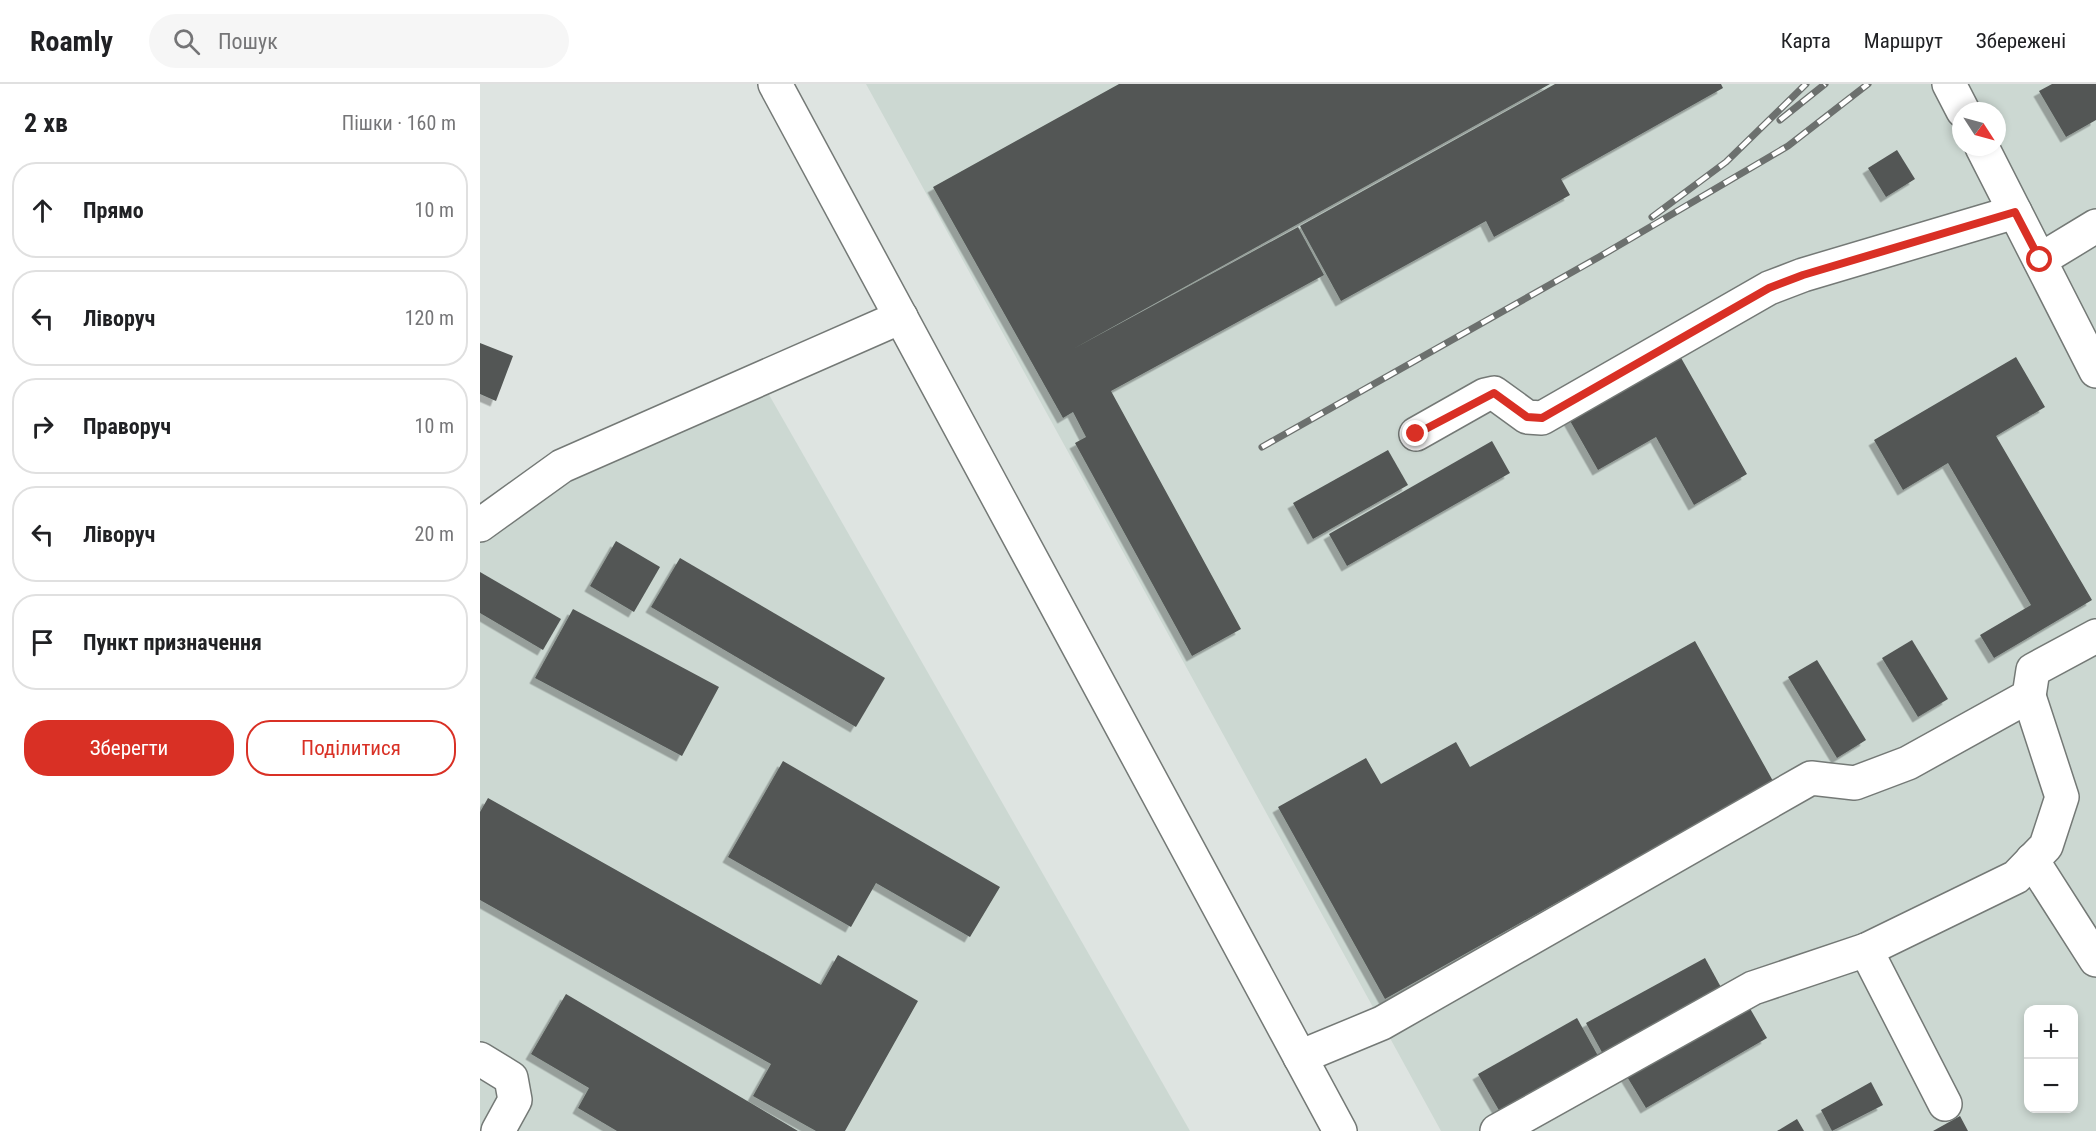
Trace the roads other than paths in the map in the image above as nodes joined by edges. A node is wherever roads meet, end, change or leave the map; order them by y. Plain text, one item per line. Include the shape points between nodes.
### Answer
1 (775, 84) edge
2 (1949, 84) edge
3 (1958, 102) edge
4 (1987, 156) edge
5 (2015, 212) junction
6 (2096, 226) edge
7 (2040, 260) junction
8 (900, 317) junction
9 (2096, 371) edge
10 (1416, 434) dead end
11 (480, 525) edge
12 (2096, 636) edge
13 (2029, 696) junction
14 (2032, 860) junction
15 (2085, 919) edge
16 (1866, 950) junction
17 (2096, 960) edge
18 (1300, 1057) junction
19 (480, 1059) edge
20 (1945, 1104) dead end
21 (498, 1131) edge
22 (1340, 1131) edge
23 (1497, 1131) edge

1 - 8 street
2 - 3 street
4 - 5 street
5 - 7 street
5 - 10 street via 1769,288 1542,418 1527,417 1494,393
6 - 7 street
7 - 9 street
8 - 11 street via 562,466
8 - 18 street
12 - 13 street via 2033,670
13 - 14 street via 2062,797 2046,846
13 - 18 street via 1908,763 1855,783 1811,778 1382,1023
14 - 15 street
14 - 16 street via 2016,877
15 - 17 street
16 - 20 street
16 - 23 street via 1753,988
18 - 22 street
19 - 21 street via 511,1078 515,1100

